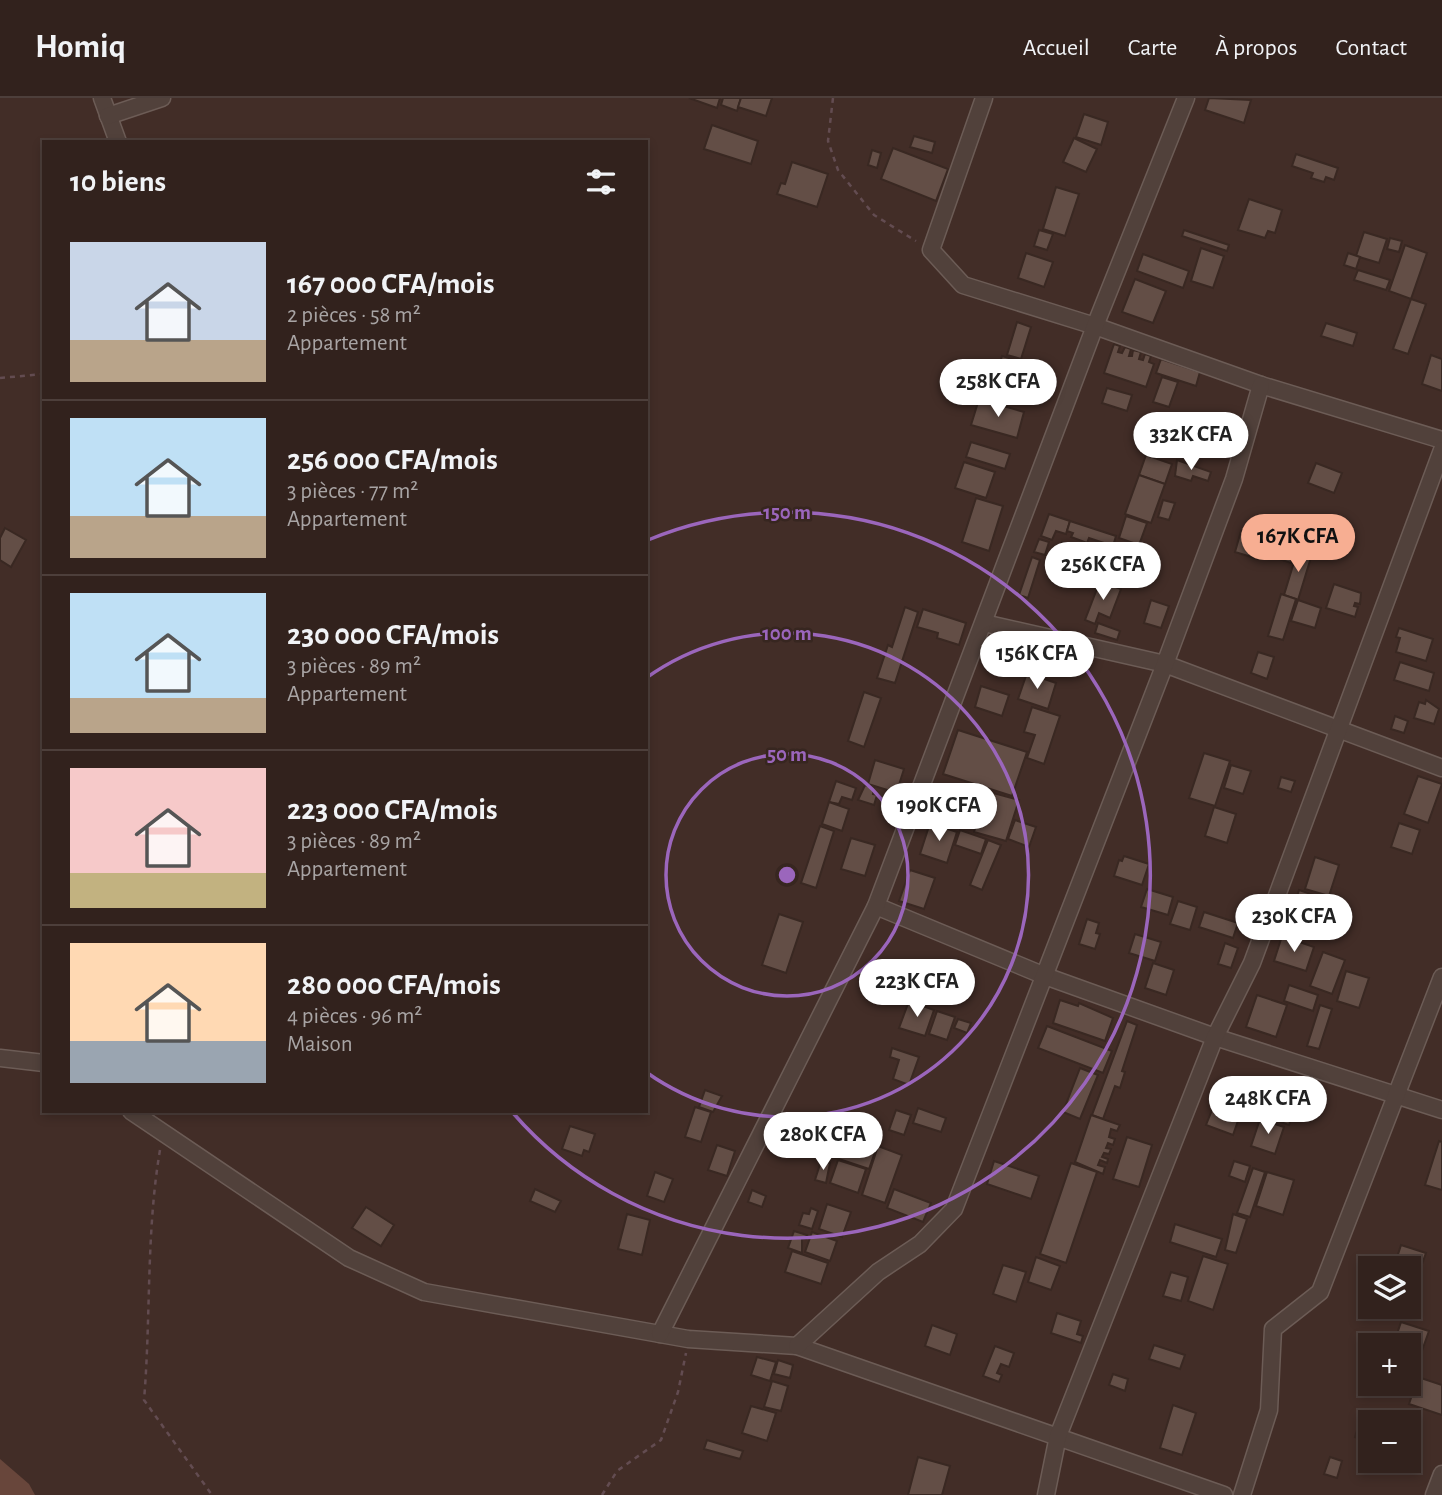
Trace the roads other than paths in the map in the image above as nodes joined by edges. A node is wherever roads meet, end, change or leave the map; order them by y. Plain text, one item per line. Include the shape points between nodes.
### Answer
1 (103, 98) edge
2 (162, 98) edge
3 (984, 98) edge
4 (1186, 98) edge
5 (108, 116) junction
6 (117, 140) edge
7 (1095, 326) junction
8 (1261, 385) junction
9 (1442, 439) edge
10 (1442, 450) edge
11 (984, 623) junction
12 (1165, 664) junction
13 (1337, 727) junction
14 (1442, 768) edge
15 (876, 906) junction
16 (1045, 976) junction
17 (1442, 976) edge
18 (1214, 1037) junction
19 (0, 1058) edge
20 (42, 1063) edge
21 (1398, 1096) junction
22 (1442, 1110) edge
23 (134, 1113) edge
24 (660, 1334) junction
25 (797, 1346) junction
26 (1058, 1436) junction
27 (1442, 1474) edge
28 (1046, 1495) edge
29 (1224, 1495) edge
30 (1242, 1495) edge
31 (1434, 1495) edge

1 - 5 street
2 - 5 street
3 - 7 street via 930,250 963,285
4 - 7 street
5 - 6 street
7 - 8 street
7 - 11 street
8 - 9 street
8 - 12 street via 1234,479
10 - 13 street
11 - 12 street
11 - 15 street
12 - 13 street
12 - 16 street
13 - 14 street
13 - 18 street via 1252,963
15 - 16 street
15 - 24 street
16 - 18 street
16 - 25 street via 954,1209 920,1244 878,1272
17 - 21 street
18 - 21 street
18 - 26 street
19 - 20 street
21 - 22 street
21 - 30 street via 1320,1292 1273,1329 1269,1410
23 - 24 street via 349,1258 424,1292
24 - 25 street
25 - 26 street
26 - 28 street
26 - 29 street
27 - 31 street

